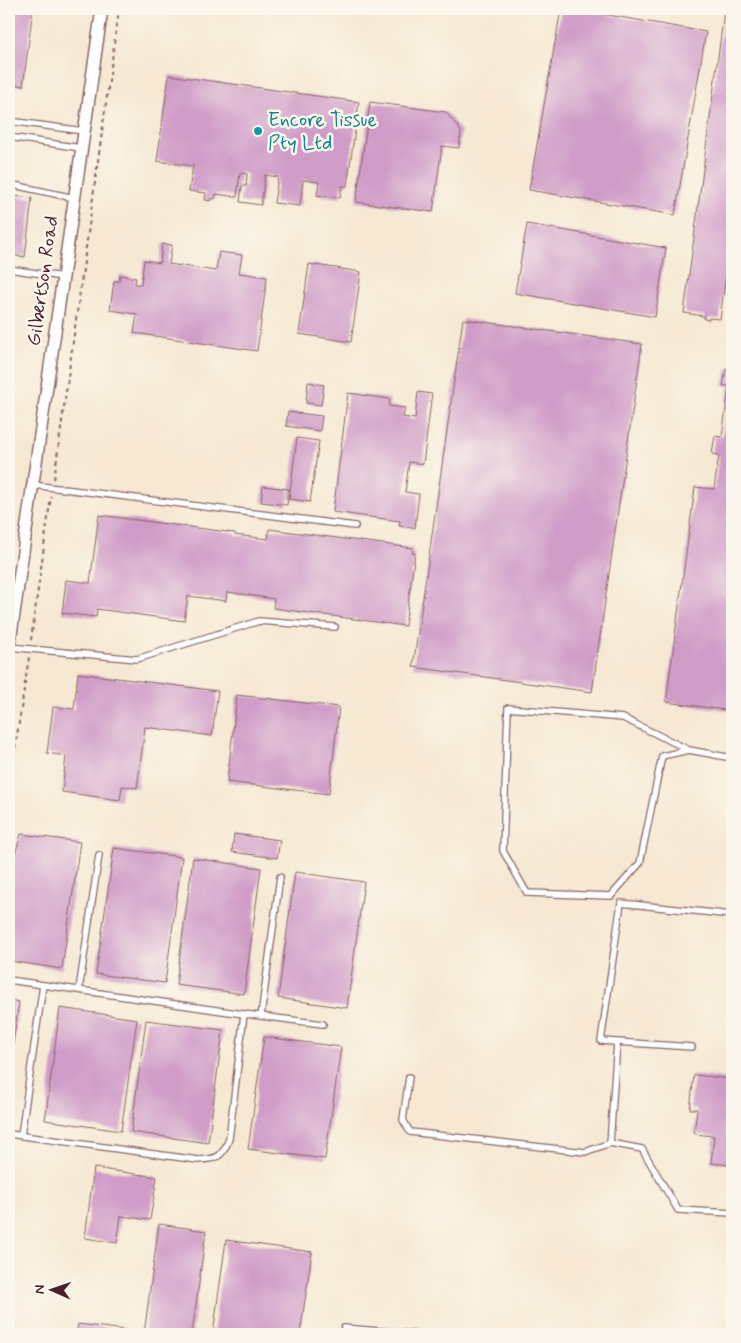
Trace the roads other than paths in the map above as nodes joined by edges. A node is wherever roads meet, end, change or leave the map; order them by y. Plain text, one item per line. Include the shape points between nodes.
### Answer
1 (102, 9) edge
2 (9, 121) edge
3 (84, 131) junction
4 (9, 137) edge
5 (81, 148) junction
6 (9, 184) edge
7 (74, 198) junction
8 (9, 269) edge
9 (63, 277) junction
10 (33, 485) junction
11 (355, 526) dead end
12 (335, 628) dead end
13 (9, 647) edge
14 (688, 750) junction
15 (732, 758) edge
16 (99, 855) dead end
17 (280, 877) dead end
18 (732, 915) edge
19 (9, 980) edge
20 (43, 985) junction
21 (79, 990) junction
22 (244, 1014) junction
23 (261, 1016) junction
24 (323, 1024) dead end
25 (617, 1042) junction
26 (692, 1047) dead end
27 (409, 1077) dead end
28 (9, 1134) edge
29 (21, 1136) junction
30 (610, 1143) junction
31 (732, 1213) edge
32 (343, 1334) edge
33 (413, 1334) edge

1 - 3 street, Gilbertson Road
2 - 3 lane
3 - 5 street, Gilbertson Road
4 - 5 lane
5 - 7 street, Gilbertson Road
6 - 7 lane
7 - 9 street, Gilbertson Road
8 - 9 lane
9 - 10 street, Gilbertson Road
10 - 11 lane
10 - 13 street, Gilbertson Road
12 - 13 lane via 260,621 137,659
14 - 14 lane via 662,756 640,863 611,896 527,894 503,851 508,708 623,718
14 - 15 lane
16 - 21 lane
17 - 23 lane
18 - 25 lane via 621,903 601,1041
19 - 20 lane
20 - 21 lane
20 - 29 lane
21 - 22 lane
22 - 23 lane
22 - 29 lane via 229,1139 224,1152 215,1159 198,1160
23 - 24 lane
25 - 26 lane
25 - 30 lane
27 - 30 lane via 403,1120 410,1132 585,1152
28 - 29 lane
30 - 31 lane via 642,1149 678,1210
32 - 33 lane via 344,1328

